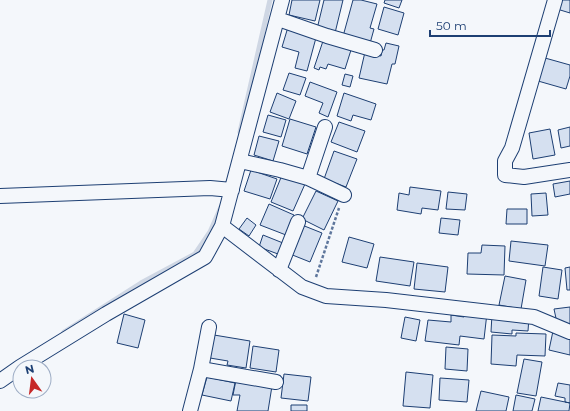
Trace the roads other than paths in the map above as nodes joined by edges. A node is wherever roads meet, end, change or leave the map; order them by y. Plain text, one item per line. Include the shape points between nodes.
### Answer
1 (282, 0) edge
2 (555, 0) edge
3 (278, 19) junction
4 (375, 50) dead end
5 (325, 127) dead end
6 (240, 161) junction
7 (570, 170) edge
8 (308, 178) junction
9 (232, 190) junction
10 (344, 195) road end
11 (0, 196) edge
12 (298, 222) dead end
13 (222, 226) junction
14 (279, 270) junction
15 (209, 327) dead end
16 (570, 332) edge
17 (33, 359) edge
18 (201, 370) junction
19 (12, 373) edge
20 (0, 381) edge
21 (276, 382) dead end
22 (190, 411) edge

1 - 3 street
2 - 7 street via 512,148 505,162 505,175 524,177
3 - 4 street
3 - 6 street
5 - 8 street
6 - 8 street
6 - 9 street
8 - 10 street
9 - 11 street via 210,188
9 - 13 street
12 - 14 street
13 - 14 street
13 - 17 street via 205,257
14 - 16 street via 302,286 326,296 386,300 534,317
15 - 18 street
18 - 21 street
18 - 22 street
19 - 20 street

